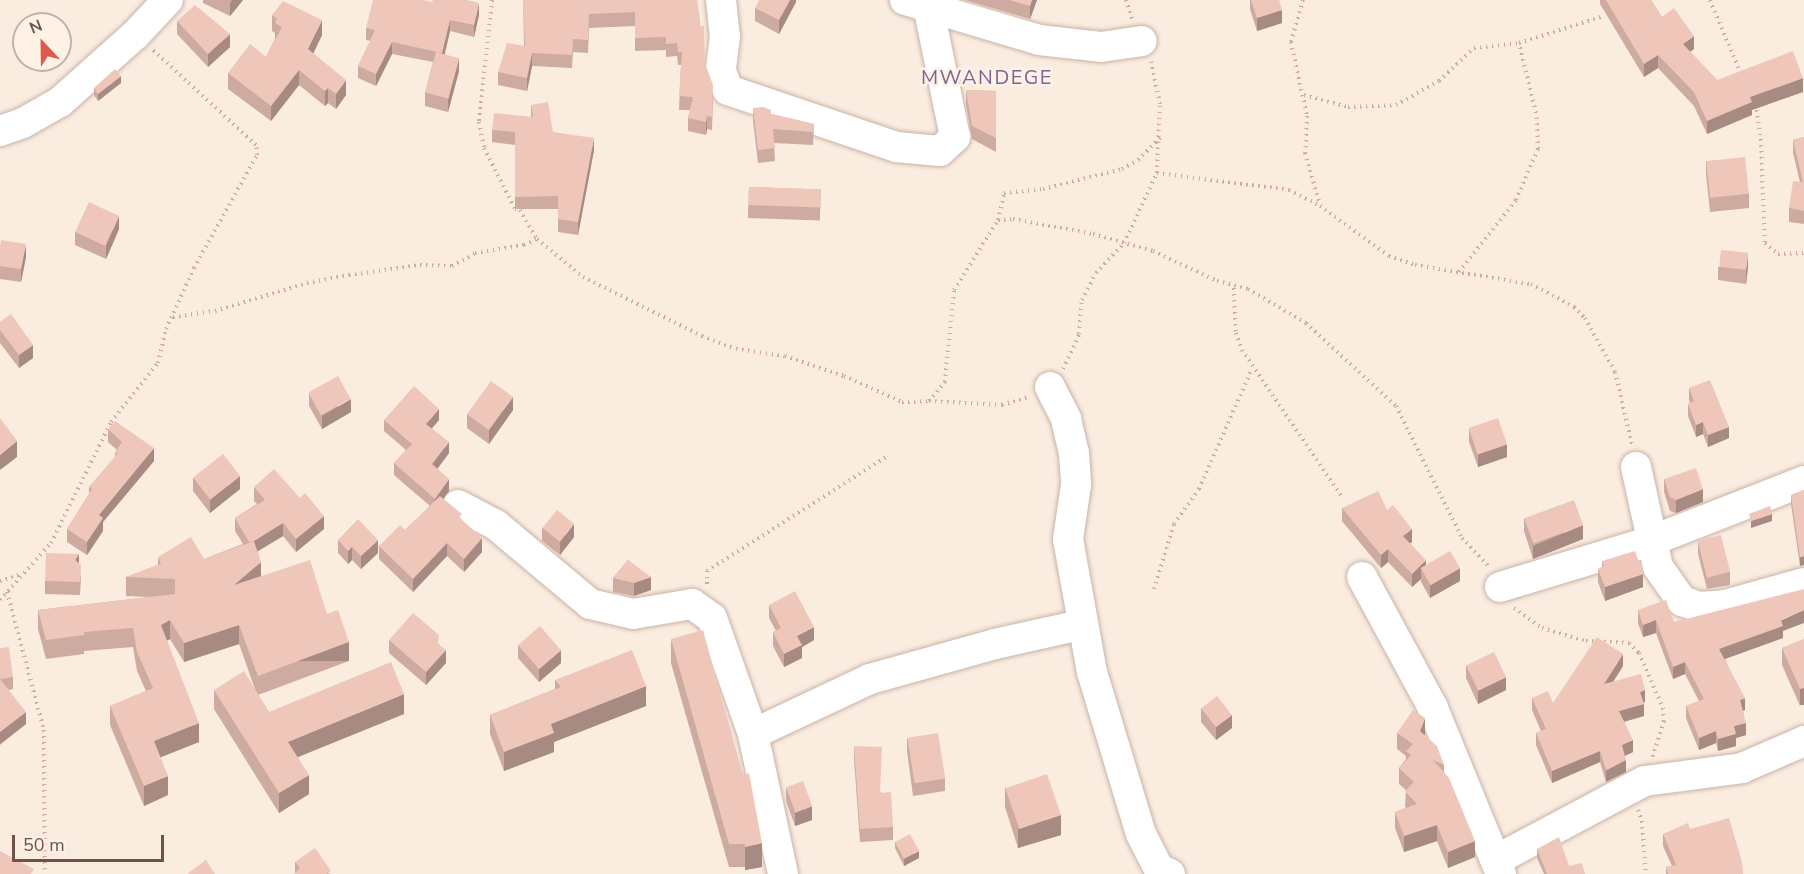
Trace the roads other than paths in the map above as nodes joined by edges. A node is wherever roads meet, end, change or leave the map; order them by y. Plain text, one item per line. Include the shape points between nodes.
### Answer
1 (721, 0) edge
2 (917, 3) edge
3 (155, 4) edge
4 (1142, 41) road end
5 (0, 131) edge
6 (1050, 387) road end
7 (1636, 467) road end
8 (1804, 481) edge
9 (458, 505) dead end
10 (1651, 541) junction
11 (1362, 577) dead end
12 (1804, 583) edge
13 (1500, 587) road end
14 (1081, 625) junction
15 (753, 734) junction
16 (1804, 741) edge
17 (1500, 867) edge
18 (1161, 872) edge
19 (783, 874) edge

1 - 2 street via 721,70 728,90 896,147 940,151 955,137
2 - 4 street via 1039,40 1101,47
3 - 5 street via 135,35 60,102
6 - 14 street via 1066,419 1074,453 1076,494 1068,539
7 - 10 street
8 - 10 street
9 - 15 street via 496,525 590,604 633,614 692,604 712,618
10 - 12 street via 1658,567 1671,589 1682,601 1699,607 1725,605
10 - 13 street
11 - 17 street via 1432,706
14 - 15 street via 870,679
14 - 18 street via 1116,758 1141,834
15 - 19 street
16 - 17 street via 1742,768 1637,786

